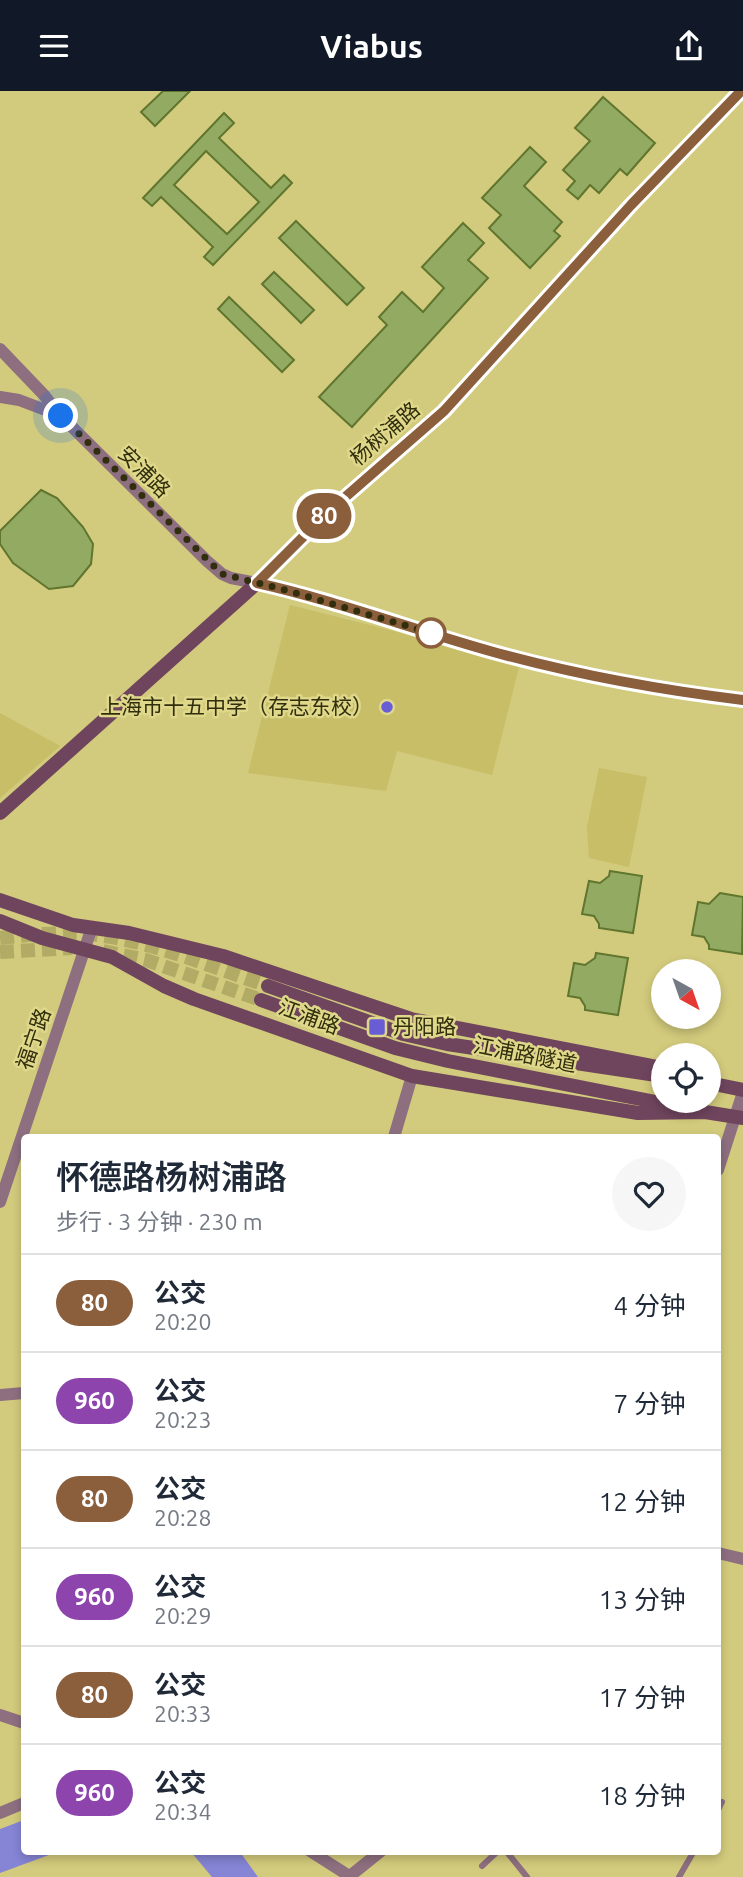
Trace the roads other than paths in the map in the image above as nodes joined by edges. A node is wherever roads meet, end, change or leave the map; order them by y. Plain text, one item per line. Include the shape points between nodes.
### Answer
1 (741, 91) edge
2 (0, 349) edge
3 (0, 397) edge
4 (61, 416) junction
5 (257, 583) junction
6 (743, 699) edge
7 (0, 813) edge
8 (0, 900) edge
9 (0, 921) edge
10 (92, 927) junction
11 (85, 949) junction
12 (268, 986) tunnel mouth
13 (261, 1000) tunnel mouth
14 (651, 1066) edge
15 (651, 1074) edge
16 (412, 1076) junction
17 (721, 1086) edge
18 (743, 1091) edge
19 (651, 1101) edge
20 (651, 1113) edge
21 (712, 1113) edge
22 (740, 1117) edge
23 (23, 1134) edge
24 (395, 1134) edge
25 (21, 1139) edge
26 (721, 1163) edge
27 (0, 1202) edge
28 (21, 1393) edge
29 (0, 1395) edge
30 (721, 1554) edge
31 (743, 1559) edge
32 (0, 1714) edge
33 (21, 1722) edge
34 (723, 1802) dead end
35 (21, 1804) edge
36 (721, 1805) edge
37 (0, 1813) edge
38 (316, 1855) edge
39 (376, 1855) edge
40 (494, 1855) edge
41 (509, 1855) edge
42 (692, 1855) edge
43 (482, 1866) dead end
44 (351, 1877) edge
45 (527, 1877) edge
46 (679, 1877) edge

1 - 5 main road, 杨树浦路 via 444,411 327,513
2 - 4 street
3 - 4 street, 安浦路
4 - 5 street, 安浦路 via 216,569
5 - 6 street, 安浦路 via 569,671
5 - 7 main road, 杨树浦路
8 - 10 main road, 江浦路 via 54,920
9 - 11 main road, 江浦路
10 - 11 street, 福宁路
10 - 14 main road, 江浦路 via 223,956 411,1019
11 - 16 main road, 江浦路 via 112,957 194,999
11 - 23 street, 福宁路
12 - 15 main road, 江浦路隧道 via 403,1034
13 - 19 main road, 江浦路隧道 via 395,1048
16 - 20 main road, 江浦路
16 - 24 street
17 - 18 main road
18 - 22 street
21 - 22 main road, 江浦路
22 - 26 street
25 - 27 street, 福宁路
28 - 29 street
30 - 31 street
32 - 33 street
34 - 36 lane
35 - 37 street
38 - 44 street
39 - 44 street
40 - 43 lane
41 - 45 lane
42 - 46 lane

